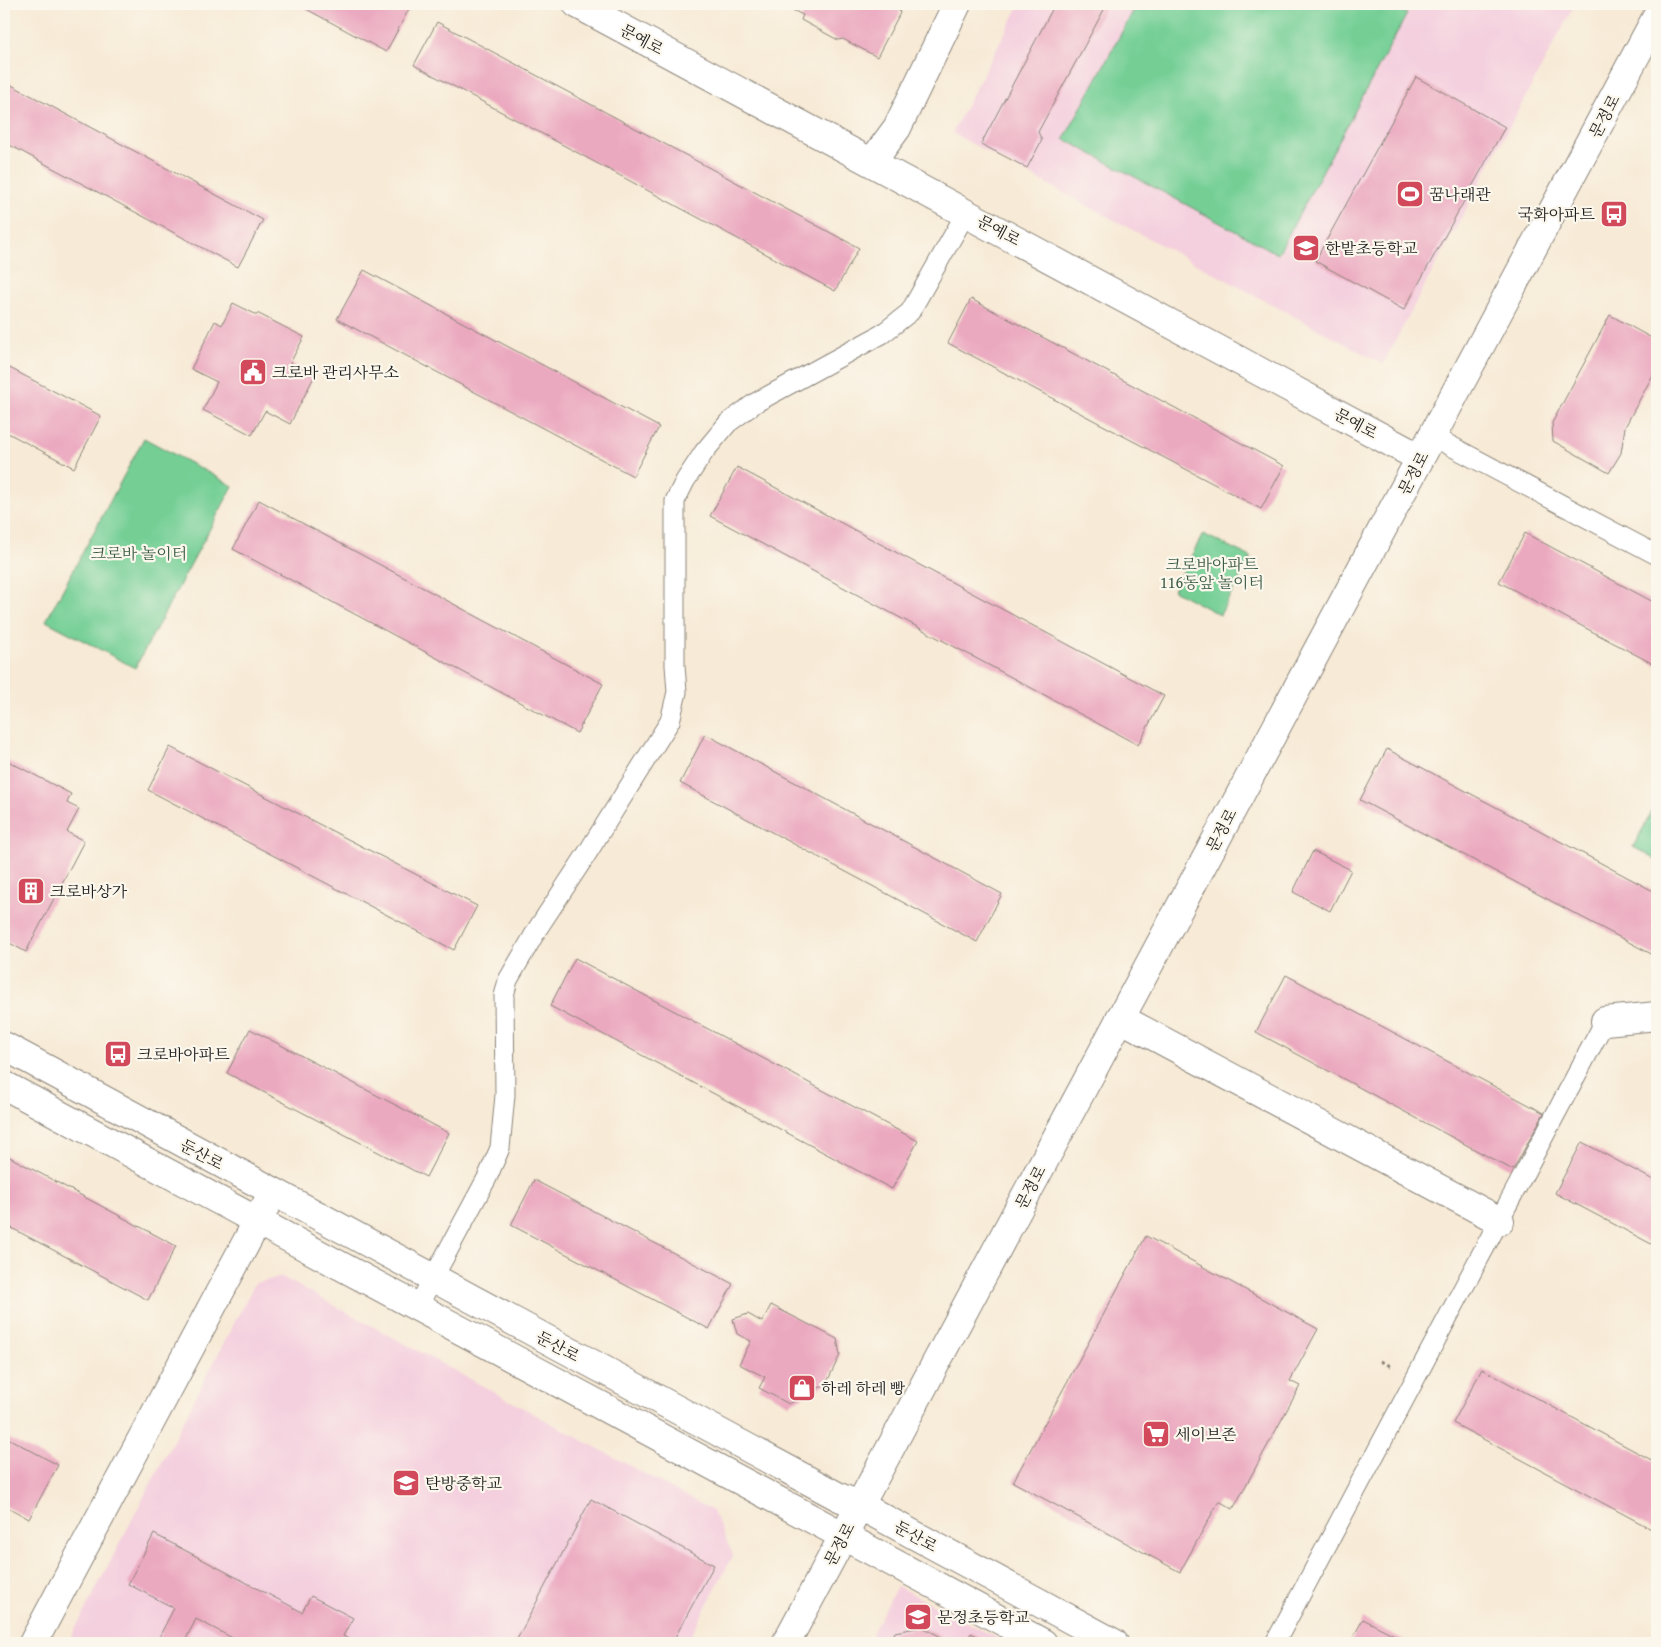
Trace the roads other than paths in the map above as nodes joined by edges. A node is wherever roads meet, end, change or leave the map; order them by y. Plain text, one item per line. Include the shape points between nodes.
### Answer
1 (577, 4) edge
2 (957, 4) edge
3 (1657, 16) edge
4 (872, 162) junction
5 (966, 213) junction
6 (1426, 447) junction
7 (1657, 556) edge
8 (1657, 1016) edge
9 (1120, 1018) junction
10 (1605, 1021) joint
11 (4, 1046) edge
12 (4, 1085) edge
13 (273, 1192) junction
14 (257, 1221) junction
15 (1500, 1221) junction
16 (433, 1278) junction
17 (417, 1308) junction
18 (859, 1506) junction
19 (842, 1536) junction
20 (33, 1643) edge
21 (786, 1643) edge
22 (1043, 1643) edge
23 (1114, 1643) edge
24 (1276, 1643) edge

1 - 4 main road, 문예로
2 - 4 main road via 897,128
3 - 6 main road, 문정로
4 - 5 main road, 문예로
5 - 6 main road, 문예로
5 - 16 lane via 910,312 882,334 755,403 728,423 704,452 675,501 677,692 670,721 508,980 504,996 505,1095 500,1148 488,1178
6 - 7 lane
6 - 9 main road, 문정로
8 - 10 main road
9 - 15 main road
9 - 18 main road, 문정로
10 - 15 lane
11 - 13 main road, 둔산로
12 - 14 main road, 둔산로
13 - 14 main road
13 - 16 main road, 둔산로
14 - 17 main road, 둔산로
14 - 20 main road
15 - 24 lane
16 - 17 lane
16 - 18 main road, 둔산로
17 - 19 main road, 둔산로
18 - 19 main road, 문정로
18 - 23 main road, 둔산로
19 - 21 main road, 문정로
19 - 22 main road, 둔산로

